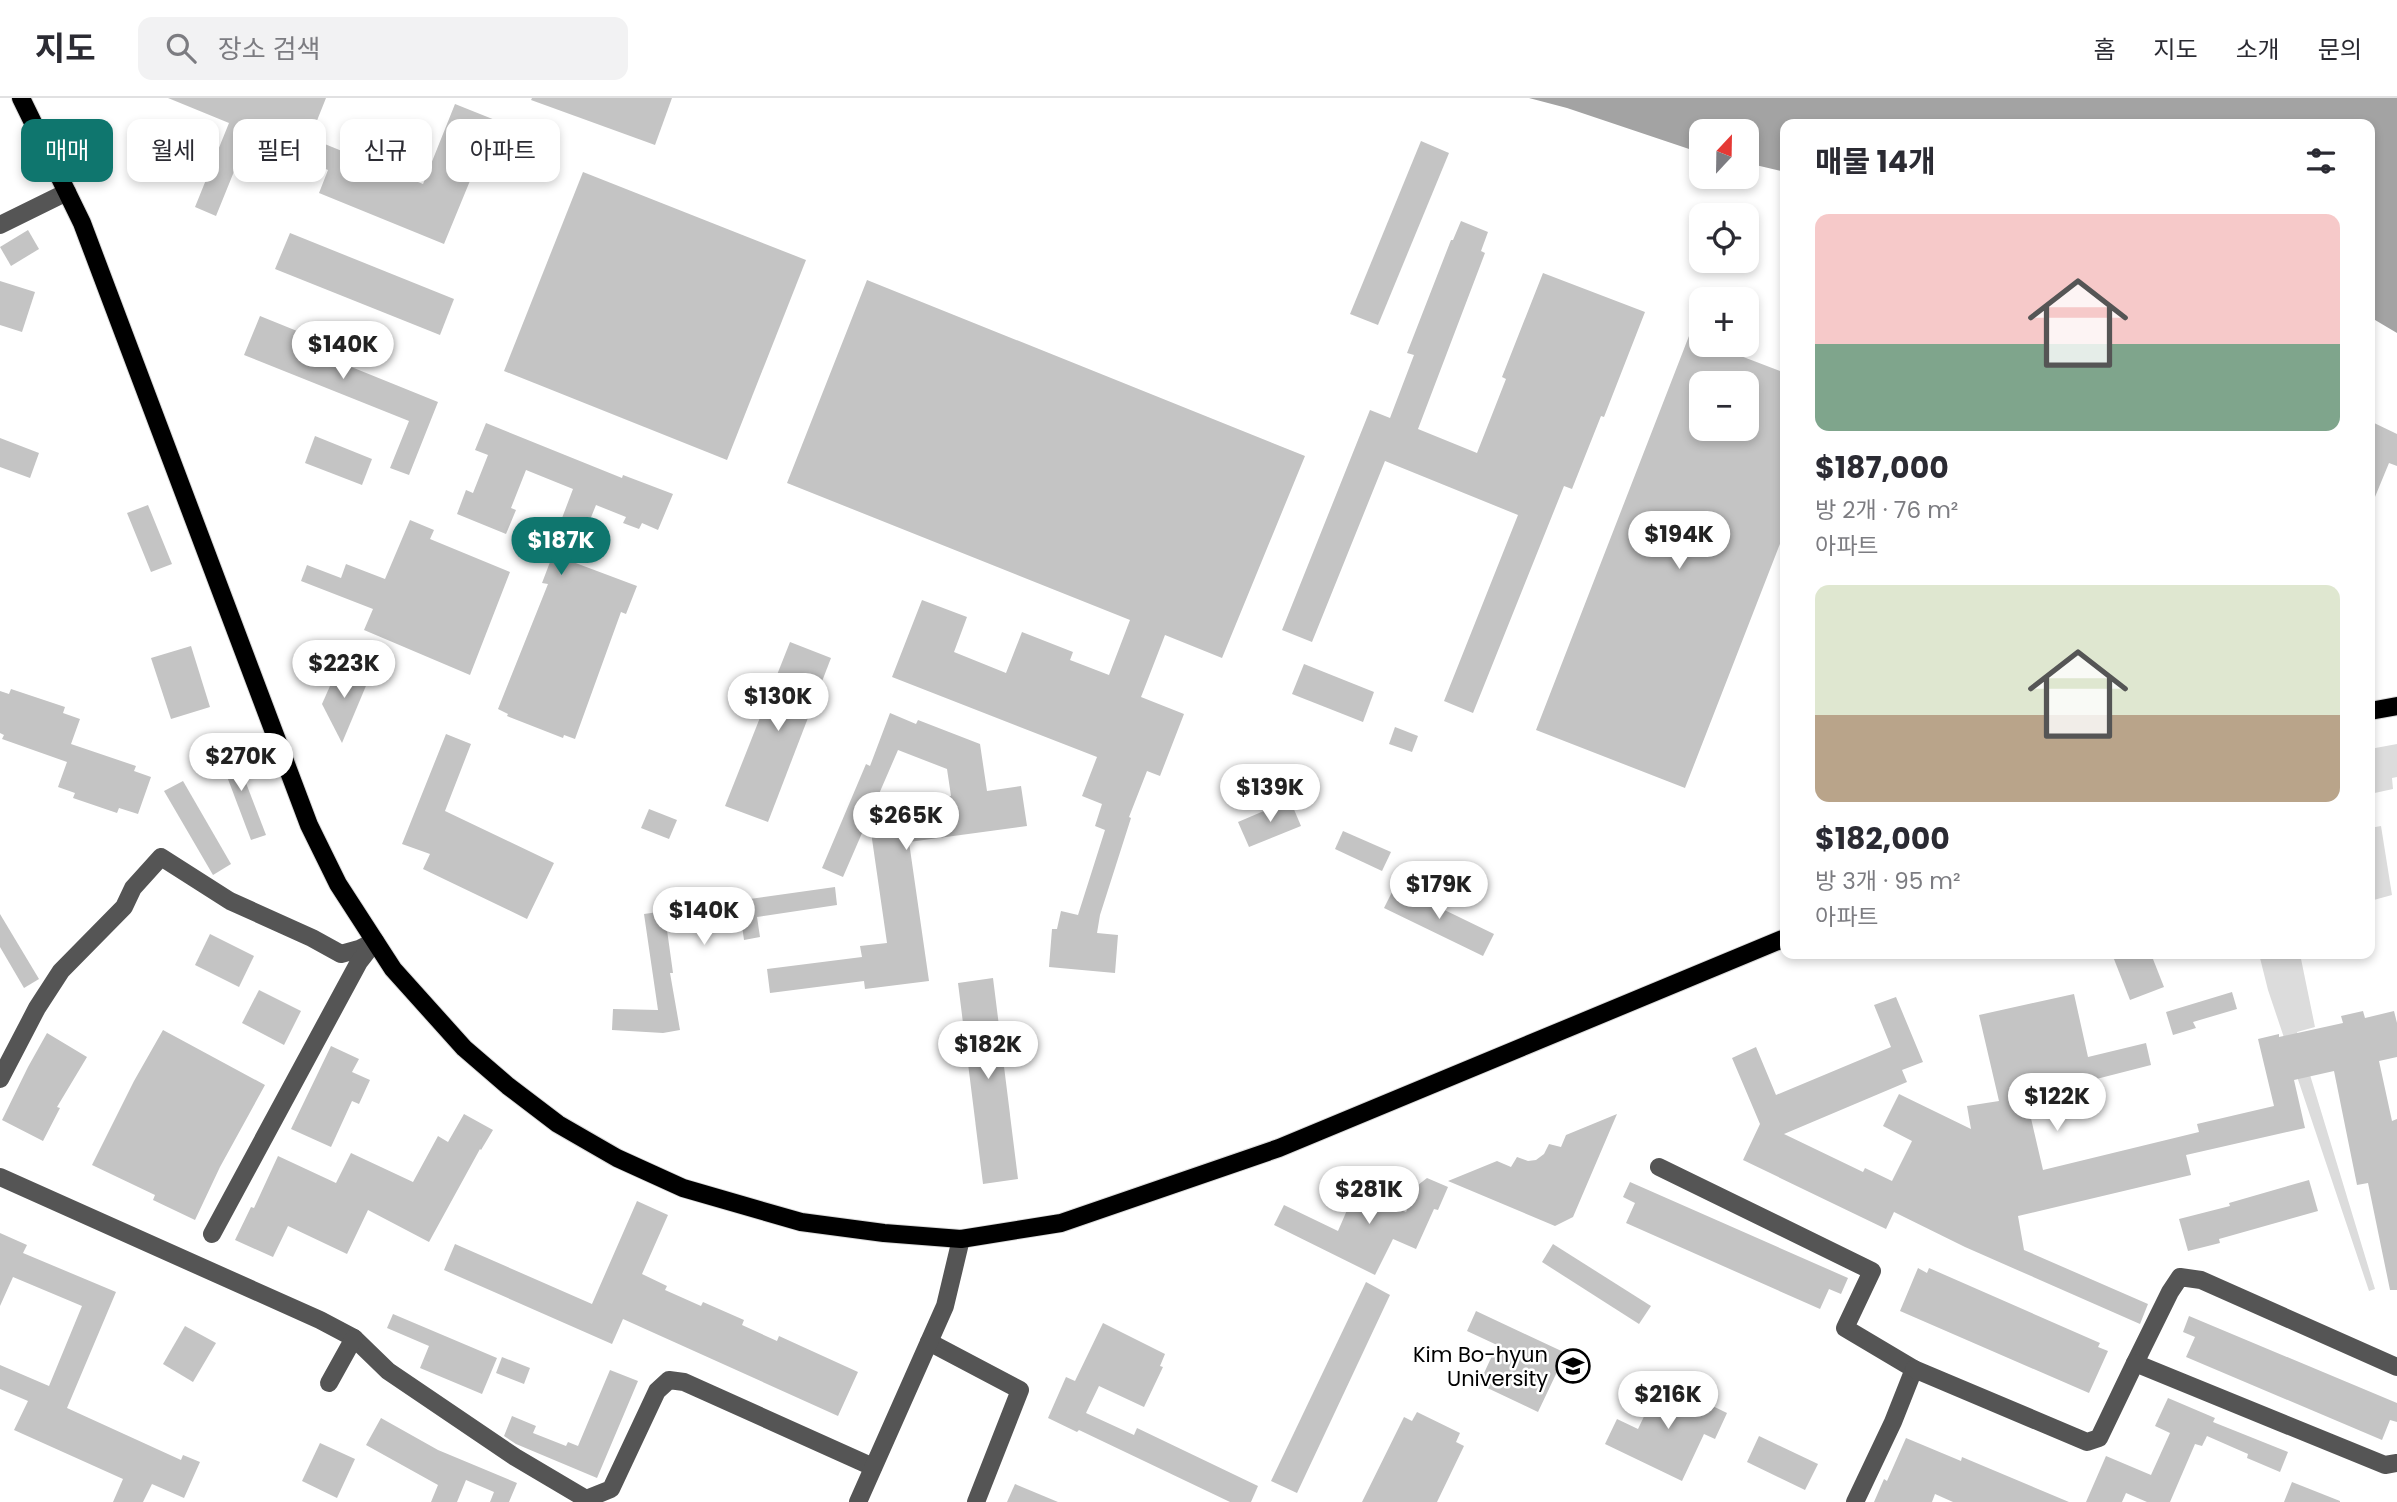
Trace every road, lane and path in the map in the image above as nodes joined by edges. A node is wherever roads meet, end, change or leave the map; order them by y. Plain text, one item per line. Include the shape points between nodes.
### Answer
1 (21, 98) edge
2 (67, 192) junction
3 (0, 225) edge
4 (2397, 706) edge
5 (2375, 710) edge
6 (1780, 940) edge
7 (375, 941) junction
8 (0, 1079) edge
9 (1659, 1167) dead end
10 (0, 1177) edge
11 (212, 1234) dead end
12 (961, 1239) junction
13 (354, 1338) junction
14 (929, 1342) junction
15 (2135, 1363) junction
16 (2397, 1367) edge
17 (1914, 1369) junction
18 (330, 1382) dead end
19 (2397, 1463) edge
20 (873, 1467) junction
21 (858, 1502) edge
22 (976, 1502) edge
23 (1855, 1502) edge

1 - 2 main road
2 - 3 street
2 - 7 main road via 309,825 338,884
4 - 5 main road
6 - 12 main road via 1279,1147 1061,1223
7 - 8 street via 341,954 230,901 161,857 133,888 124,907 61,971
7 - 11 street via 359,962
7 - 12 main road via 393,969 464,1048 558,1124 617,1157 683,1188 801,1222
9 - 17 street via 1872,1271 1845,1328
10 - 13 street
12 - 14 street via 945,1306
13 - 18 street
13 - 20 street via 388,1371 586,1499 611,1489 657,1391 669,1380 684,1382
14 - 20 street
14 - 22 street via 1020,1390
15 - 16 street via 2180,1277 2201,1280
15 - 17 street via 2099,1438 2087,1442
15 - 19 street via 2385,1465
17 - 23 street
20 - 21 street

